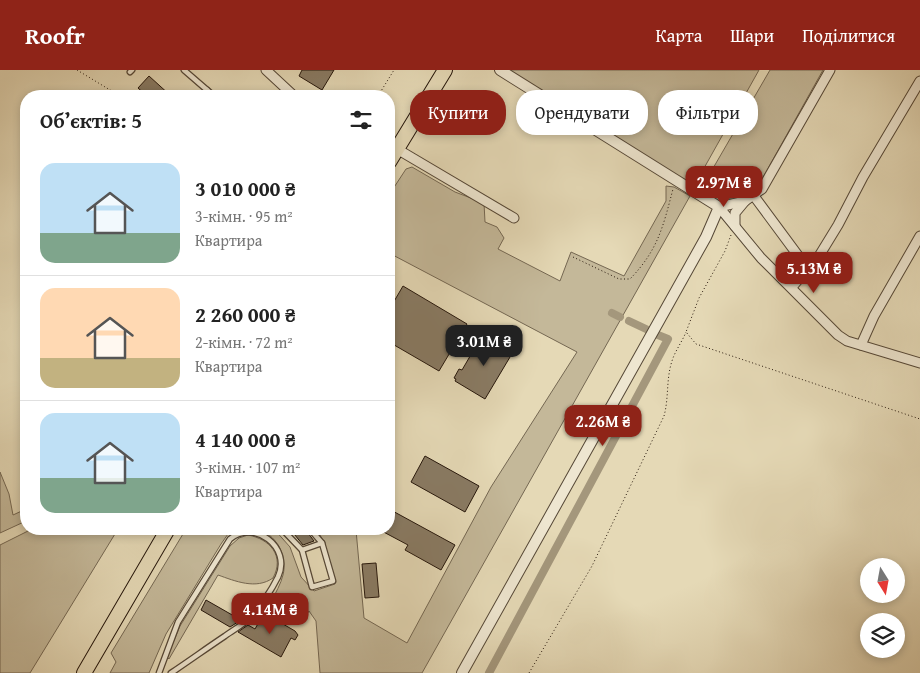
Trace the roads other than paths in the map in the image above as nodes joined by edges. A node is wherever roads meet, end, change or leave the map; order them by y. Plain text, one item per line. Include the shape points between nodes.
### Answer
1 (184, 70) edge
2 (266, 70) edge
3 (446, 70) edge
4 (500, 70) edge
5 (830, 70) edge
6 (920, 81) edge
7 (207, 90) edge
8 (288, 90) edge
9 (395, 145) edge
10 (395, 149) edge
11 (754, 196) junction
12 (745, 201) junction
13 (719, 208) junction
14 (514, 218) dead end
15 (735, 226) junction
16 (920, 236) edge
17 (808, 269) junction
18 (792, 288) junction
19 (861, 344) junction
20 (920, 363) edge
21 (164, 535) edge
22 (237, 535) edge
23 (260, 535) edge
24 (288, 535) edge
25 (315, 535) edge
26 (322, 543) junction
27 (302, 550) junction
28 (84, 673) edge
29 (158, 673) edge
30 (171, 673) edge
31 (462, 673) edge

1 - 7 lane
2 - 8 street
3 - 9 main road
4 - 13 street
5 - 11 street via 768,179
6 - 17 street via 838,225
10 - 14 street
11 - 12 street
11 - 17 street
12 - 13 street
12 - 15 street via 735,213
13 - 15 street
13 - 31 street via 706,238
15 - 18 street via 761,258
16 - 19 street
17 - 18 street
18 - 19 street via 838,335
19 - 20 street
21 - 28 main road
22 - 29 lane via 230,539 178,622
23 - 30 lane via 268,539 278,551 281,567 251,618
24 - 27 lane
25 - 26 lane
26 - 27 lane
26 - 27 lane via 333,581 312,587

